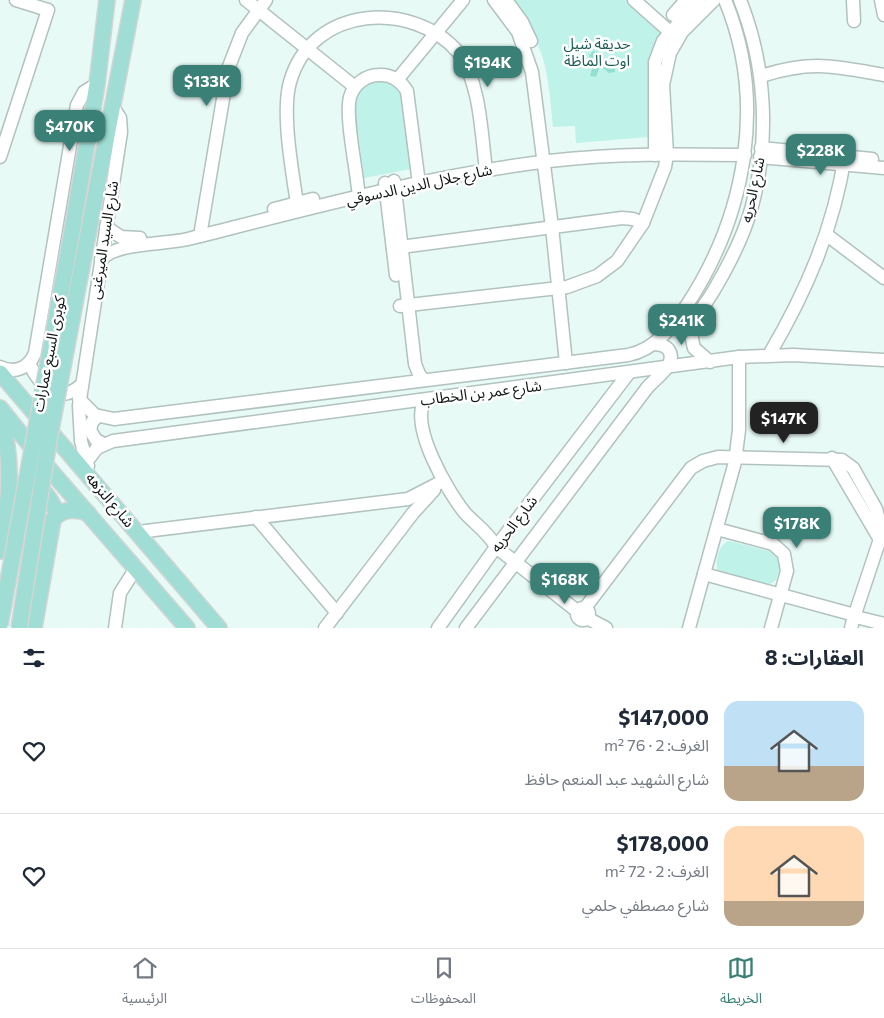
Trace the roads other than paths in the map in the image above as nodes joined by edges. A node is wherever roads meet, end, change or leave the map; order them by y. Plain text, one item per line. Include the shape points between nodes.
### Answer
1 (16, 0) edge
2 (107, 0) edge
3 (132, 0) edge
4 (246, 0) edge
5 (463, 0) edge
6 (494, 0) edge
7 (506, 0) edge
8 (634, 0) edge
9 (686, 0) edge
10 (699, 0) edge
11 (714, 0) edge
12 (726, 0) edge
13 (740, 0) edge
14 (853, 0) edge
15 (881, 0) edge
16 (262, 5) edge
17 (884, 15) edge
18 (854, 21) dead end
19 (668, 23) junction
20 (438, 30) junction
21 (306, 48) junction
22 (884, 75) edge
23 (761, 76) junction
24 (397, 80) junction
25 (97, 84) junction
26 (355, 86) junction
27 (113, 107) junction
28 (661, 151) junction
29 (745, 151) junction
30 (761, 153) junction
31 (0, 157) edge
32 (545, 158) junction
33 (844, 160) junction
34 (884, 160) edge
35 (485, 167) junction
36 (884, 168) edge
37 (418, 176) junction
38 (390, 185) junction
39 (358, 189) junction
40 (298, 208) junction
41 (643, 223) junction
42 (106, 227) junction
43 (552, 227) junction
44 (201, 231) junction
45 (827, 235) junction
46 (397, 247) junction
47 (101, 259) junction
48 (884, 278) edge
49 (558, 288) junction
50 (404, 305) junction
51 (676, 321) junction
52 (692, 342) junction
53 (654, 344) junction
54 (769, 355) junction
55 (739, 357) junction
56 (884, 360) edge
57 (566, 362) junction
58 (710, 362) junction
59 (29, 363) junction
60 (0, 367) edge
61 (666, 368) junction
62 (0, 373) edge
63 (628, 374) junction
64 (424, 380) junction
65 (402, 383) junction
66 (81, 386) junction
67 (79, 399) junction
68 (425, 400) junction
69 (407, 403) junction
70 (0, 408) edge
71 (0, 415) edge
72 (98, 416) junction
73 (104, 444) junction
74 (736, 457) junction
75 (87, 461) junction
76 (0, 475) edge
77 (93, 480) junction
78 (440, 484) junction
79 (10, 495) junction
80 (408, 499) junction
81 (88, 513) junction
82 (412, 513) junction
83 (57, 515) junction
84 (256, 517) junction
85 (717, 529) junction
86 (138, 532) junction
87 (496, 547) junction
88 (0, 551) edge
89 (516, 563) junction
90 (136, 568) junction
91 (704, 574) junction
92 (780, 595) junction
93 (337, 612) junction
94 (580, 617) edge
95 (854, 618) edge
96 (884, 624) edge
97 (0, 625) edge
98 (18, 628) edge
99 (34, 628) edge
100 (115, 628) edge
101 (187, 628) edge
102 (219, 628) edge
103 (325, 628) edge
104 (438, 628) edge
105 (466, 628) edge
106 (606, 628) edge
107 (689, 628) edge
108 (771, 628) edge

1 - 31 street via 48,10
2 - 25 main road
3 - 27 main road, شارع السيد الميرغنى
4 - 16 street
5 - 20 street
6 - 32 street via 518,32 530,62
7 - 32 street via 527,32 536,55 543,87
8 - 19 street
9 - 19 street
10 - 19 street
11 - 28 street via 682,32 667,61
12 - 29 street, شارع الحريه via 746,77
13 - 23 street, شارع الحريه via 755,43
14 - 18 street
15 - 17 street
16 - 21 street
16 - 44 street via 242,33 228,69
19 - 28 street via 654,68
20 - 21 street via 405,14 368,12 333,24
20 - 24 street
20 - 35 street via 453,44 469,71 475,91
21 - 26 street
21 - 40 street via 294,71 287,95
22 - 23 street via 812,65 789,67
23 - 30 street, شارع الحريه
24 - 26 street via 386,75 374,75
24 - 37 street via 407,91 410,101
25 - 59 street via 84,92 77,105 35,353
25 - 97 main road, كوبرى السبع عمارات, bridge
26 - 39 street via 349,104
27 - 42 street, شارع السيد الميرغنى via 120,118 121,132
27 - 98 main road, كوبرى السبع عمارات, bridge via 56,404
28 - 29 street, شارع جلال الدين الدسوقي
28 - 32 street, شارع جلال الدين الدسوقي
28 - 41 street via 659,186
29 - 51 street, شارع الحريه via 734,206 719,247
30 - 33 street
30 - 52 street, شارع الحريه via 745,226 726,269 692,327
32 - 35 street, شارع جلال الدين الدسوقي
32 - 43 street
33 - 34 street
33 - 36 street
33 - 45 street
35 - 37 street, شارع جلال الدين الدسوقي
35 - 38 street, شارع جلال الدين الدسوقي
37 - 38 street, شارع جلال الدين الدسوقي
38 - 39 street, شارع جلال الدين الدسوقي
38 - 40 street, شارع جلال الدين الدسوقي
38 - 46 street
39 - 40 street, شارع جلال الدين الدسوقي
40 - 44 street, شارع جلال الدين الدسوقي
41 - 43 street via 622,218
41 - 49 street via 628,248 611,266 583,282
42 - 44 street, شارع جلال الدين الدسوقي via 118,236 132,239
42 - 47 street, شارع السيد الميرغنى
43 - 46 street
43 - 49 street
44 - 47 street, شارع جلال الدين الدسوقي via 167,243 120,248
45 - 48 street
45 - 54 street via 800,301
46 - 50 street
47 - 66 street, شارع السيد الميرغنى
49 - 50 street
49 - 57 street
50 - 64 street via 416,366
50 - 65 street via 407,365
51 - 52 street
51 - 53 street, شارع الحريه
52 - 58 street via 698,354
53 - 57 street, شارع عمر بن الخطاب via 632,354
53 - 61 street via 670,352 671,359
54 - 55 street, شارع عمر بن الخطاب
54 - 56 street, شارع عمر بن الخطاب
55 - 58 street, شارع عمر بن الخطاب
55 - 74 street
57 - 64 street, شارع عمر بن الخطاب
58 - 61 street, شارع عمر بن الخطاب
59 - 60 street via 14,370
59 - 66 street via 50,391 66,394
61 - 63 street, شارع عمر بن الخطاب
61 - 89 street, شارع الحريه via 646,388
62 - 77 main road, شارع النزهه
63 - 68 street, شارع عمر بن الخطاب
63 - 87 street, شارع الحريه
64 - 65 street, شارع عمر بن الخطاب
65 - 72 street, شارع عمر بن الخطاب via 114,419
66 - 67 street, شارع السيد الميرغنى
67 - 72 street
67 - 75 street, شارع السيد الميرغنى via 79,429
68 - 69 street, شارع عمر بن الخطاب
68 - 78 street via 421,410 423,423
69 - 73 street, شارع عمر بن الخطاب
69 - 78 street via 413,412 424,458
70 - 81 main road, شارع النزهه
71 - 79 main road via 8,454
72 - 73 street via 90,430 96,440
73 - 75 street
74 - 85 street
74 - 94 street via 710,458 691,468
74 - 95 street via 832,458 880,539
75 - 77 street, شارع السيد الميرغنى
76 - 79 street
77 - 86 main road, شارع النزهه
78 - 80 street
78 - 82 street
78 - 87 street via 464,524 485,543
79 - 83 main road via 20,487 36,486 50,498
79 - 88 main road
80 - 82 street
80 - 84 street
81 - 83 main road via 69,510
81 - 90 main road, شارع النزهه
82 - 93 street
83 - 99 main road via 51,526
84 - 86 street
84 - 93 street
85 - 91 street
85 - 92 street via 779,548 787,564
86 - 102 main road, شارع النزهه
87 - 89 street
87 - 104 street, شارع الحريه
89 - 94 street
89 - 105 street, شارع الحريه
90 - 100 street via 120,593
90 - 101 main road, شارع النزهه
91 - 92 street
91 - 107 street
92 - 95 street
92 - 108 street
93 - 103 street
94 - 106 street
95 - 96 street

